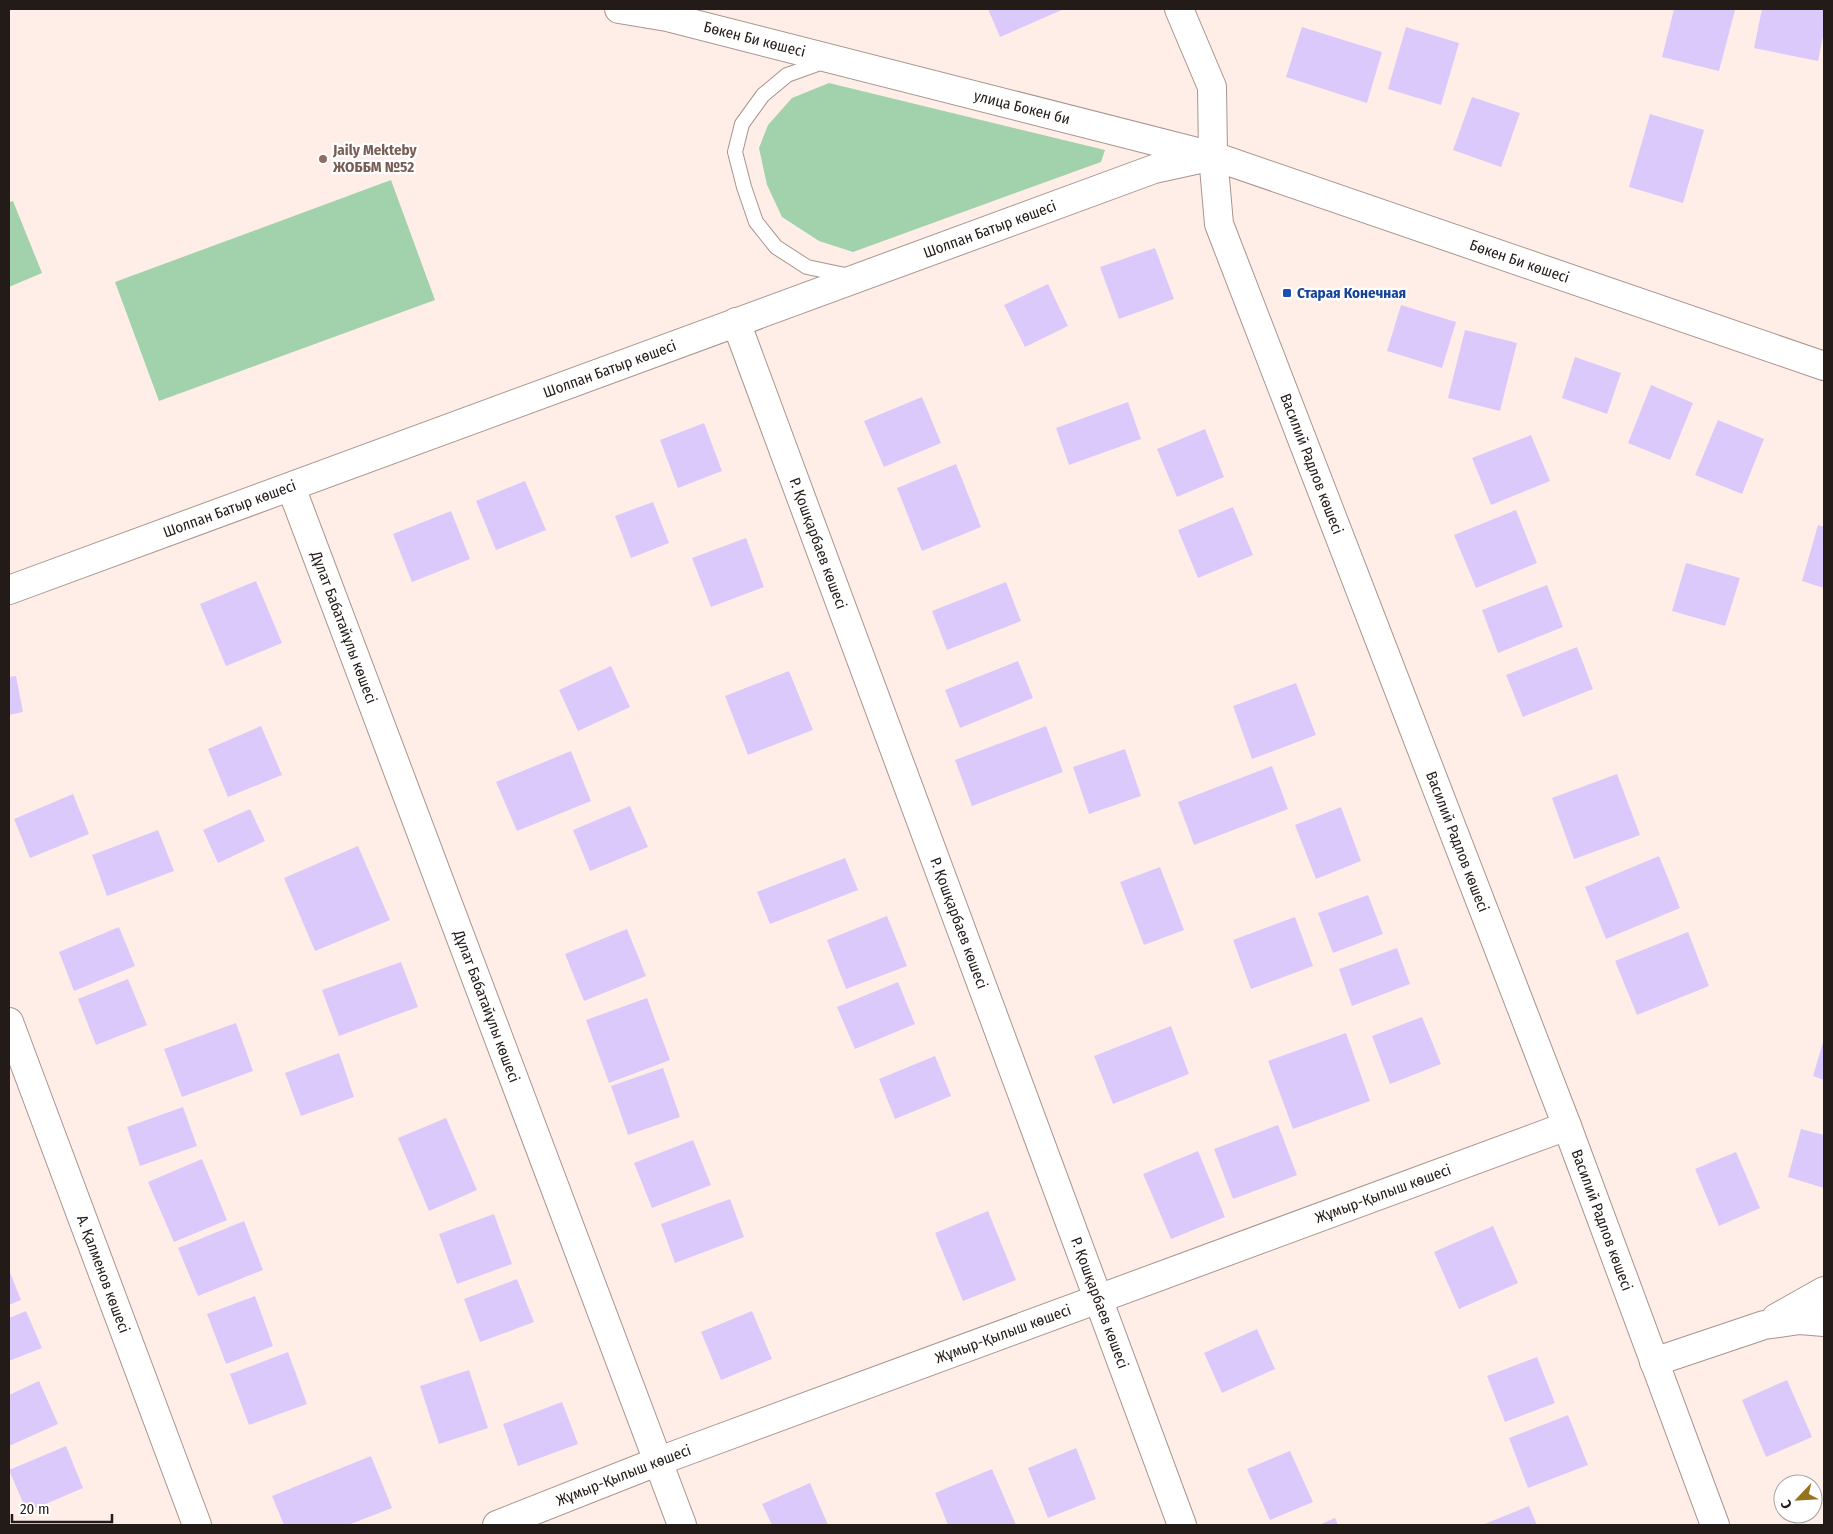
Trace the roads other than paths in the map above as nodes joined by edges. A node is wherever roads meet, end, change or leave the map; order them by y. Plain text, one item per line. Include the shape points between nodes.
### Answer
1 (620, 9) edge
2 (1179, 9) edge
3 (666, 13) edge
4 (830, 59) junction
5 (1213, 156) junction
6 (858, 278) junction
7 (736, 322) junction
8 (1824, 366) edge
9 (291, 487) junction
10 (9, 590) edge
11 (9, 1022) edge
12 (1567, 1126) junction
13 (1824, 1291) edge
14 (1097, 1298) junction
15 (1824, 1322) edge
16 (1764, 1325) junction
17 (1654, 1362) junction
18 (658, 1461) junction
19 (197, 1525) edge
20 (497, 1525) edge
21 (682, 1525) edge
22 (1182, 1525) edge
23 (1715, 1525) edge

1 - 3 street, Бөкен Би көшесі
2 - 5 street, Василий Радлов көшесі via 1212,87
3 - 4 street, Бөкен Би көшесі
4 - 5 street, улица Бокен би
4 - 6 lane via 787,75 763,95 742,124 735,152 756,222 776,246 807,267
5 - 6 street, Шолпан Батыр көшесі via 1154,169
5 - 8 street, Бөкен Би көшесі
5 - 12 street, Василий Радлов көшесі via 1219,224
6 - 7 street, Шолпан Батыр көшесі
7 - 9 street, Шолпан Батыр көшесі
7 - 14 street, Р. Қошқарбаев көшесі
9 - 10 street, Шолпан Батыр көшесі
9 - 18 street, Дұлат Бабатайұлы көшесі
11 - 19 street, А. Қалменов көшесі
12 - 14 street, Жұмыр-Қылыш көшесі
12 - 17 street, Василий Радлов көшесі
13 - 16 street
14 - 18 street, Жұмыр-Қылыш көшесі
14 - 22 street, Р. Қошқарбаев көшесі
15 - 16 street via 1800,1320
16 - 17 street
17 - 23 street, Василий Радлов көшесі
18 - 20 street, Жұмыр-Қылыш көшесі
18 - 21 street, Дұлат Бабатайұлы көшесі

